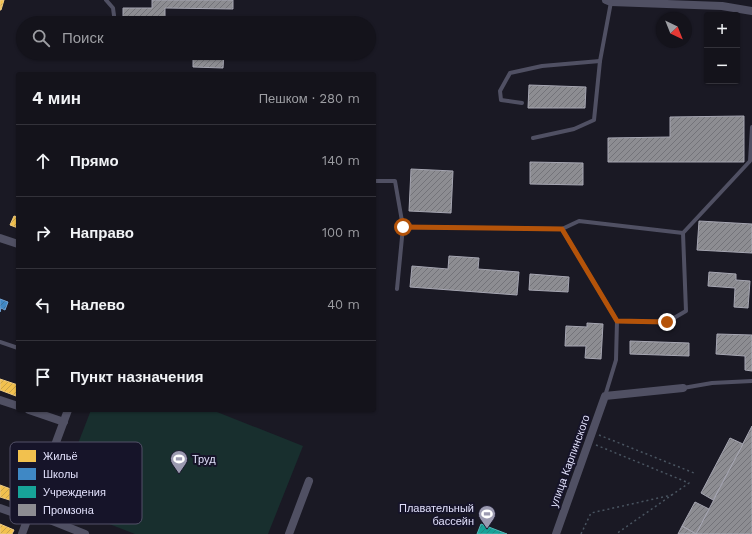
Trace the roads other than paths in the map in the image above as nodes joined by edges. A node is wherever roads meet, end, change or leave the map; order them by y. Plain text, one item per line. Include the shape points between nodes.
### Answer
1 (106, 0) edge
2 (608, 1) edge
3 (752, 11) edge
4 (114, 16) edge
5 (600, 61) junction
6 (522, 103) dead end
7 (752, 127) edge
8 (533, 138) dead end
9 (376, 181) edge
10 (403, 227) junction
11 (562, 229) junction
12 (683, 233) junction
13 (0, 238) edge
14 (16, 243) edge
15 (397, 289) dead end
16 (617, 321) junction
17 (0, 342) edge
18 (16, 347) edge
19 (752, 381) edge
20 (683, 388) joint
21 (605, 396) junction
22 (0, 400) edge
23 (16, 405) edge
24 (35, 412) edge
25 (67, 412) edge
26 (64, 422) junction
27 (56, 442) edge
28 (309, 481) dead end
29 (0, 508) edge
30 (10, 510) edge
31 (26, 524) edge
32 (56, 524) edge
33 (22, 534) edge
34 (85, 534) edge
35 (289, 534) edge
36 (556, 534) edge

1 - 4 lane via 113,8
2 - 3 street via 722,6
2 - 5 lane
5 - 6 lane via 542,66 510,73 500,91 500,100
5 - 8 lane via 594,120 574,129
7 - 12 lane via 750,161
9 - 10 lane via 395,181
10 - 11 lane
10 - 15 lane
11 - 12 lane via 579,221
11 - 16 lane
12 - 16 lane via 686,311 667,322
13 - 14 street
16 - 21 lane via 616,360
17 - 18 lane
19 - 20 lane via 712,383
20 - 21 street
21 - 36 street, улица Карпинского
22 - 23 street
24 - 26 street
25 - 26 street
26 - 27 street
28 - 35 street
29 - 30 street
31 - 33 street
32 - 34 street

